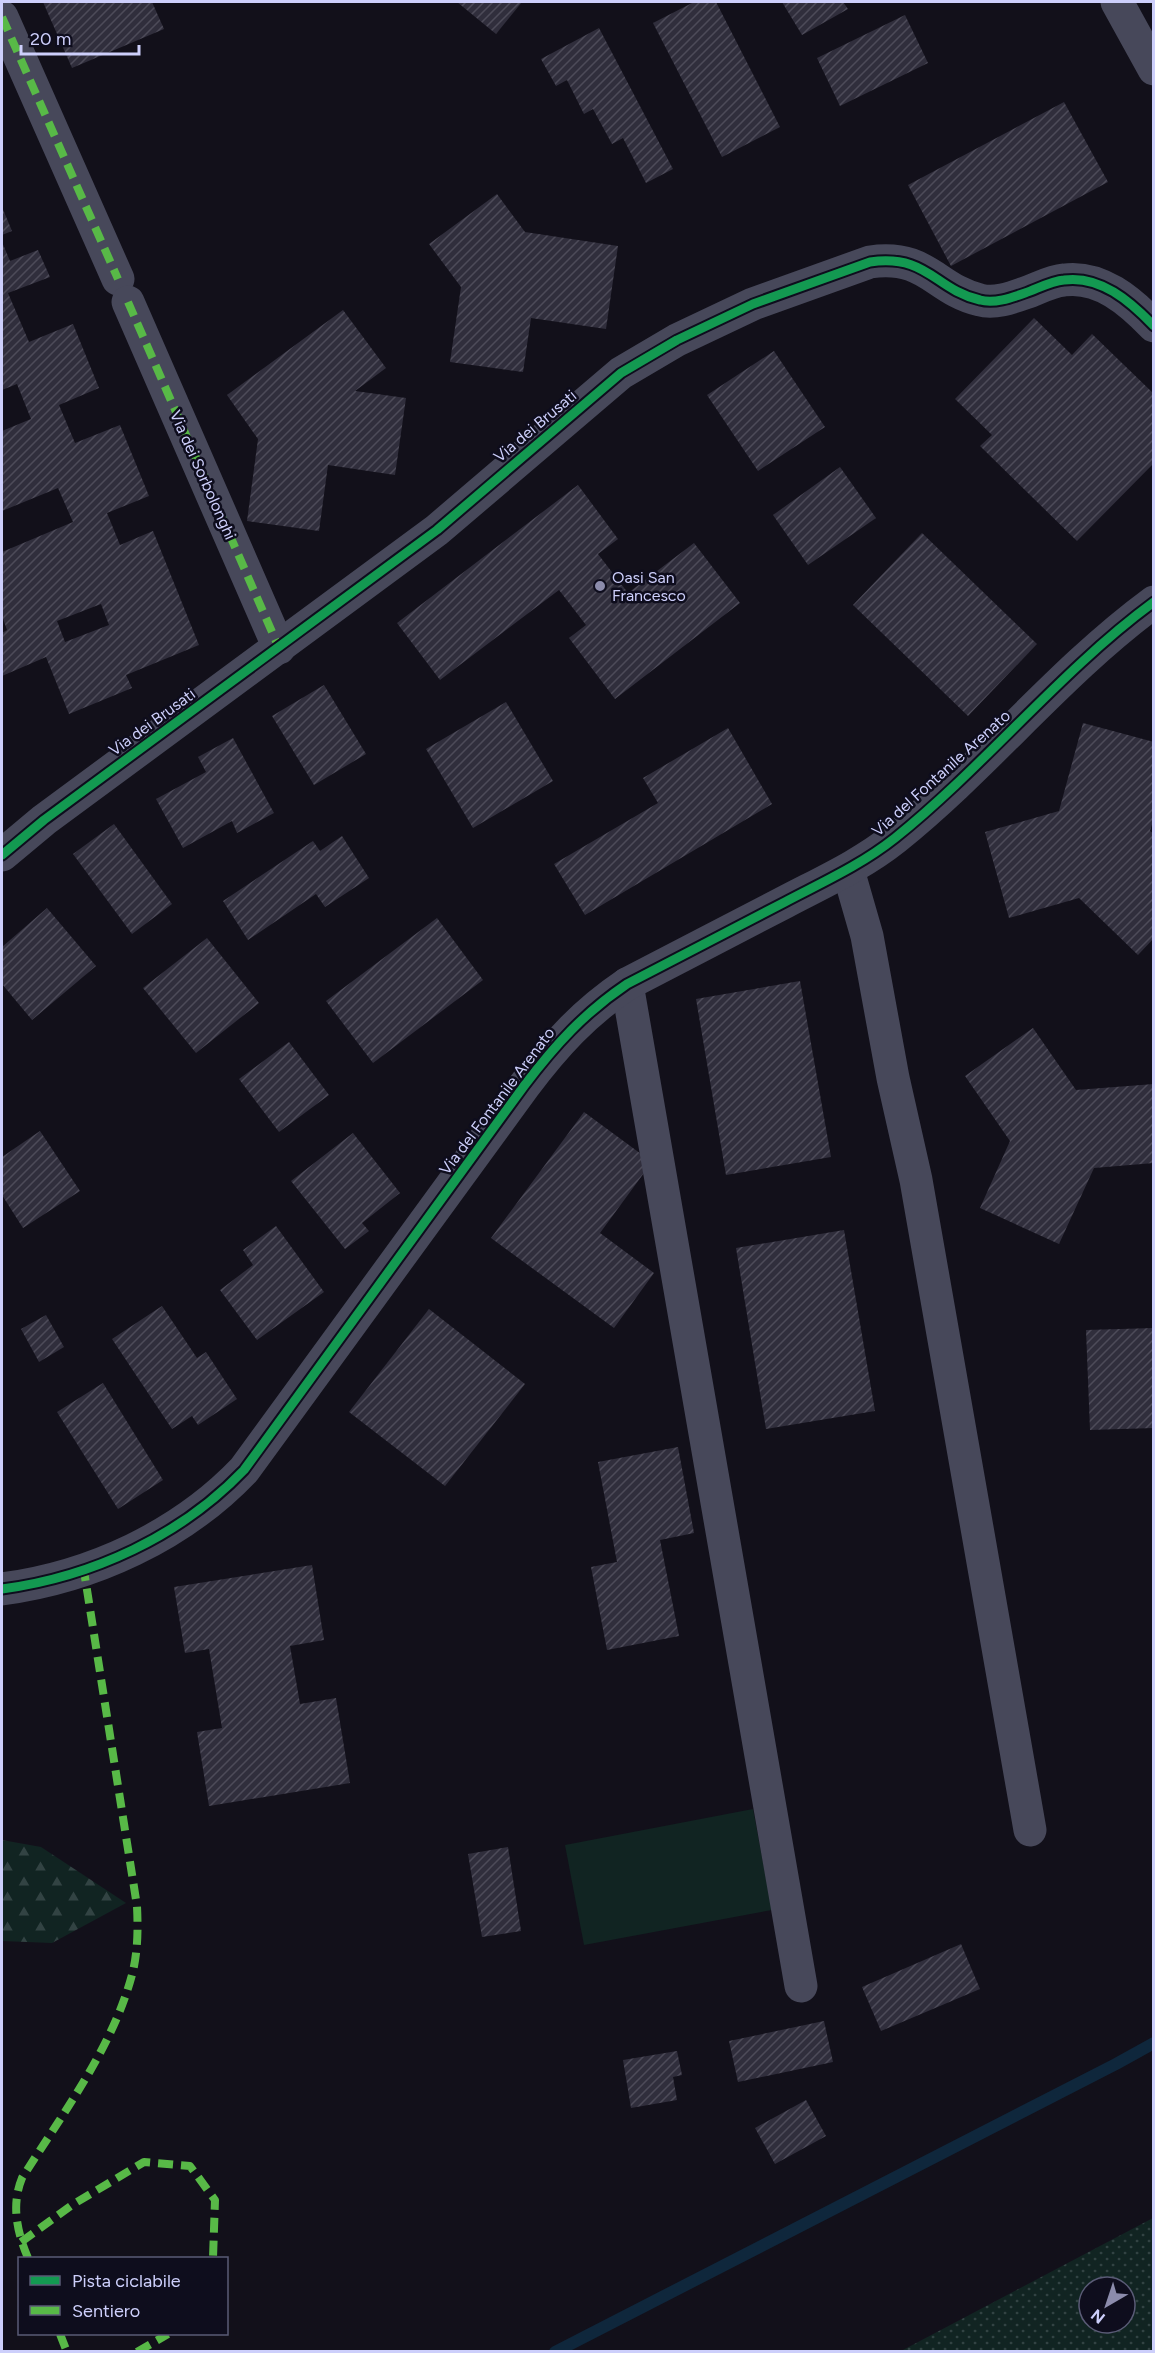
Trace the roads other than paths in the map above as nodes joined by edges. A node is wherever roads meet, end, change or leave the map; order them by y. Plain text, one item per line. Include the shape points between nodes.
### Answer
1 (1117, 2) edge
2 (2, 17) edge
3 (1154, 69) edge
4 (1154, 326) edge
5 (1154, 602) edge
6 (279, 648) junction
7 (2, 855) edge
8 (848, 870) junction
9 (627, 984) junction
10 (2, 1589) edge
11 (1030, 1830) dead end
12 (801, 1986) dead end

1 - 3 street
2 - 6 street, Via dei Sorbolonghi
4 - 6 street, Via dei Brusati via 1120,296 1091,280 1062,280 1004,300 981,301 915,265 886,260 870,262 753,304 677,339 621,373 437,530
5 - 8 street, Via del Fontanile Arenato via 1092,652 915,821
6 - 7 street, Via dei Brusati
8 - 9 street, Via del Fontanile Arenato
8 - 11 street via 867,936 916,1180
9 - 10 street, Via del Fontanile Arenato via 598,1003 546,1058 227,1488 185,1521 114,1558 75,1573
9 - 12 street

